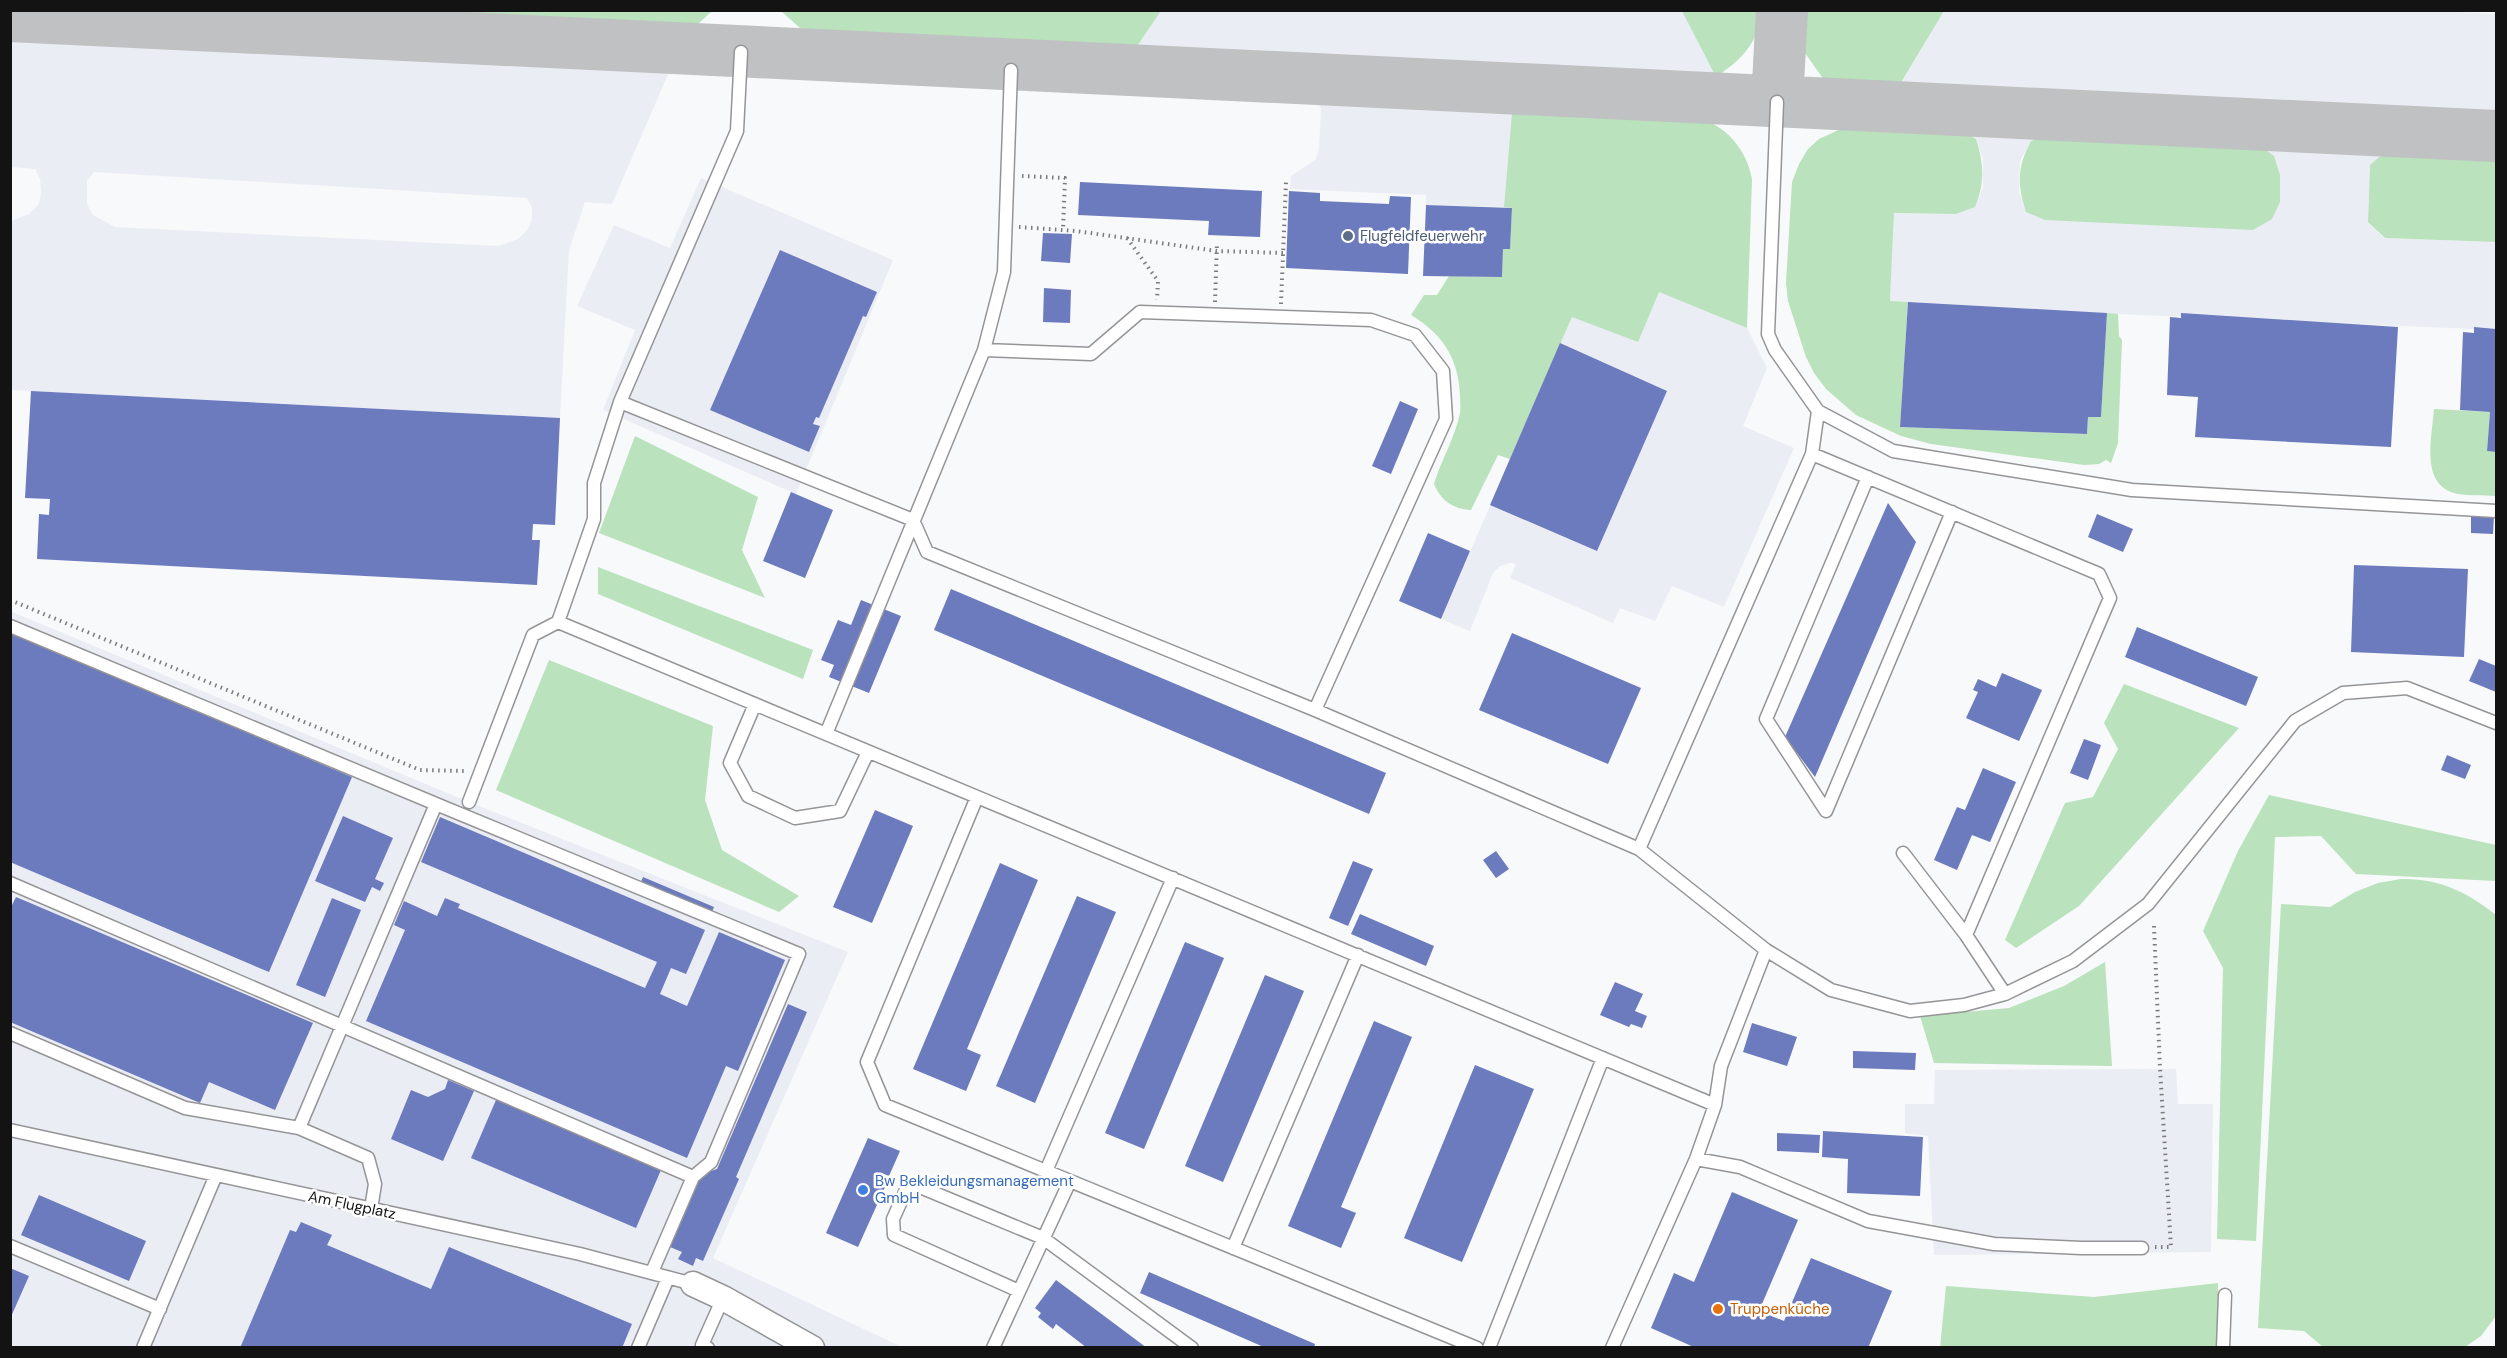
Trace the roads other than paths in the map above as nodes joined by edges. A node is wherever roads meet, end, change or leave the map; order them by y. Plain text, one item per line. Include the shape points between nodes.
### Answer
1 (741, 51) dead end
2 (1011, 70) dead end
3 (1778, 102) dead end
4 (984, 350) junction
5 (620, 402) junction
6 (1818, 411) junction
7 (1812, 454) junction
8 (1868, 477) junction
9 (2496, 511) edge
10 (1952, 512) junction
11 (913, 520) junction
12 (558, 622) junction
13 (10, 626) edge
14 (755, 704) junction
15 (1315, 711) junction
16 (2496, 723) edge
17 (826, 734) junction
18 (868, 752) junction
19 (977, 797) junction
20 (469, 802) dead end
21 (436, 804) junction
22 (1639, 849) junction
23 (1903, 853) dead end
24 (1173, 878) junction
25 (10, 883) edge
26 (1966, 935) junction
27 (1766, 950) junction
28 (1358, 955) junction
29 (2005, 994) junction
30 (343, 1025) junction
31 (10, 1033) edge
32 (1603, 1058) junction
33 (1715, 1104) junction
34 (299, 1128) junction
35 (10, 1130) edge
36 (1696, 1159) junction
37 (1046, 1171) junction
38 (216, 1175) junction
39 (693, 1177) junction
40 (1070, 1181) junction
41 (371, 1209) junction
42 (1043, 1238) junction
43 (10, 1246) edge
44 (1233, 1248) junction
45 (2142, 1248) road end
46 (652, 1272) junction
47 (668, 1278) junction
48 (693, 1284) joint
49 (1019, 1291) junction
50 (2224, 1295) dead end
51 (723, 1298) junction
52 (160, 1309) junction
53 (143, 1347) edge
54 (638, 1347) edge
55 (708, 1347) edge
56 (812, 1347) edge
57 (993, 1347) edge
58 (1192, 1347) edge
59 (1477, 1347) edge
60 (1488, 1347) edge
61 (1612, 1347) edge
62 (2223, 1347) edge

1 - 5 lane via 737,131
2 - 4 lane via 1004,272
3 - 6 lane via 1768,334
4 - 11 lane
4 - 15 lane via 1091,354 1140,312 1371,320 1415,335 1443,371 1446,419
5 - 11 lane
5 - 12 lane via 594,483 594,519
6 - 7 lane
6 - 9 lane via 1893,451 2132,490
7 - 8 lane
7 - 22 lane
8 - 10 lane
8 - 10 lane via 1766,719 1826,811
10 - 26 lane via 2099,574 2110,598
11 - 15 lane via 927,552
11 - 17 lane
12 - 14 lane
12 - 20 lane via 533,635
13 - 21 lane
14 - 17 lane
14 - 18 lane via 730,763 748,796 795,818 840,811
15 - 22 lane
16 - 29 lane via 2407,688 2343,693 2295,721 2148,904 2073,961
17 - 18 lane
18 - 19 lane
19 - 24 lane
19 - 37 lane via 867,1062 885,1106
21 - 30 lane
21 - 39 lane via 799,954 711,1162
22 - 27 lane
23 - 26 lane
24 - 28 lane
24 - 37 lane
25 - 30 lane
26 - 29 lane
27 - 29 lane via 1831,990 1910,1011 1964,1005
27 - 33 lane via 1721,1066
28 - 32 lane
28 - 44 lane
30 - 34 lane
30 - 39 lane
31 - 34 lane via 185,1108
32 - 33 lane
32 - 60 lane
33 - 36 lane
34 - 41 lane via 368,1158 375,1184
35 - 38 lane, Am Flugplatz
36 - 45 lane via 1740,1167 1868,1221 1994,1244
36 - 61 lane
37 - 40 lane
38 - 41 lane, Am Flugplatz
38 - 52 lane
39 - 46 lane
40 - 42 lane
40 - 44 lane
41 - 46 lane, Am Flugplatz
42 - 49 lane
42 - 49 lane via 920,1187 906,1190 893,1219 894,1235
42 - 58 lane
43 - 52 lane
44 - 59 lane
46 - 47 lane, Am Flugplatz
47 - 48 lane, Am Flugplatz
47 - 54 lane
48 - 51 street
49 - 57 lane
50 - 62 lane
51 - 55 lane via 702,1345
51 - 56 street
52 - 53 lane

